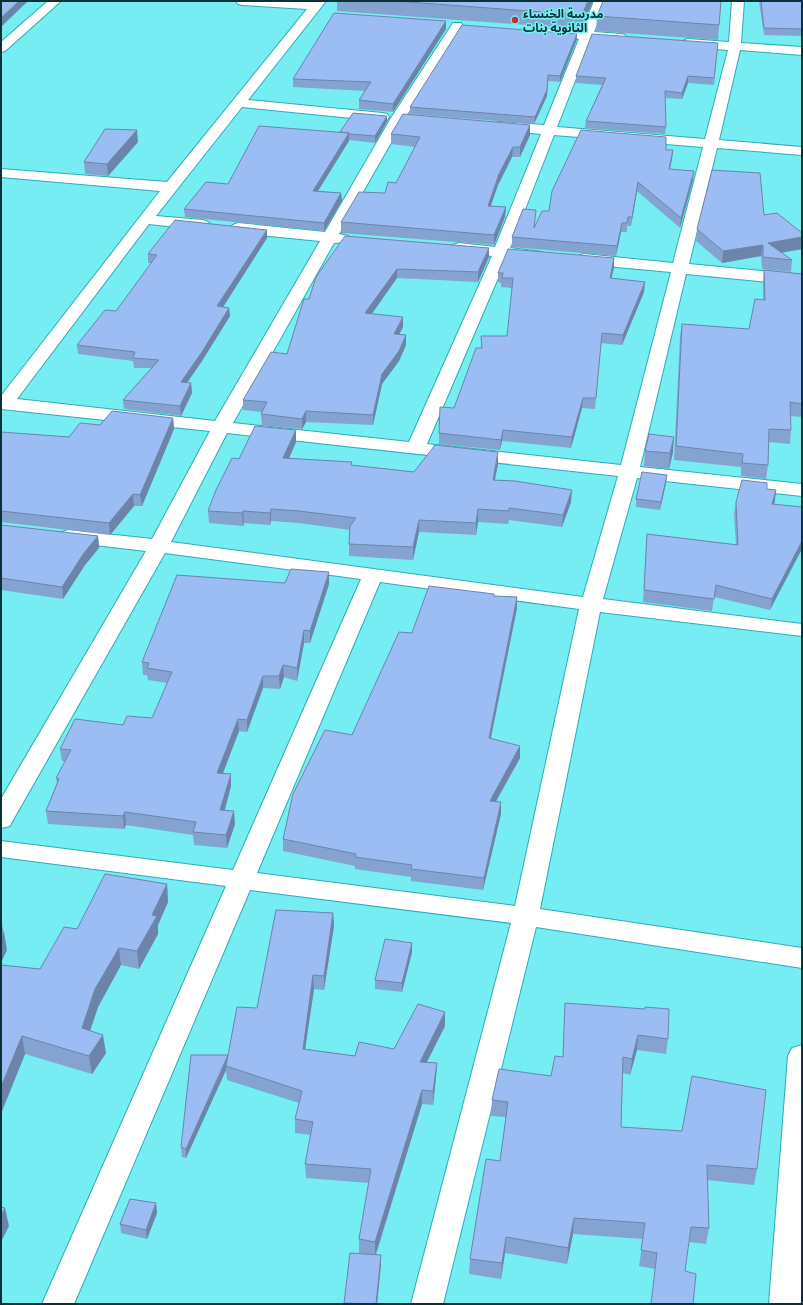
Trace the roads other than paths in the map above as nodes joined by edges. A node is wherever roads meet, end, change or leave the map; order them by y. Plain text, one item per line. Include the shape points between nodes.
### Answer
1 (55, 1) edge
2 (242, 1) edge
3 (600, 1) edge
4 (738, 1) edge
5 (317, 9) edge
6 (441, 25) edge
7 (457, 26) junction
8 (472, 27) edge
9 (534, 32) edge
10 (587, 36) junction
11 (634, 39) edge
12 (673, 42) edge
13 (735, 46) junction
14 (1, 48) edge
15 (802, 51) edge
16 (237, 103) junction
17 (398, 118) junction
18 (414, 120) edge
19 (485, 125) edge
20 (548, 130) junction
21 (710, 142) junction
22 (802, 151) edge
23 (1, 174) edge
24 (171, 187) junction
25 (145, 219) junction
26 (330, 238) junction
27 (362, 240) edge
28 (447, 247) edge
29 (501, 252) junction
30 (548, 256) edge
31 (571, 258) edge
32 (679, 267) junction
33 (802, 280) edge
34 (2, 403) edge
35 (221, 427) junction
36 (416, 448) junction
37 (629, 472) junction
38 (802, 490) edge
39 (48, 534) edge
40 (159, 546) junction
41 (373, 575) junction
42 (591, 604) junction
43 (802, 630) edge
44 (1, 820) edge
45 (1, 849) edge
46 (240, 880) junction
47 (526, 916) junction
48 (802, 958) edge
49 (802, 1056) edge
50 (58, 1304) edge
51 (427, 1304) edge
52 (785, 1304) edge

1 - 14 street
2 - 5 street
3 - 10 street
4 - 13 street
5 - 16 street
6 - 7 street
7 - 8 street
7 - 17 street
9 - 10 street
10 - 11 street
10 - 20 street
12 - 13 street
13 - 15 street
13 - 21 street
16 - 17 street
16 - 24 street
17 - 18 street
17 - 26 street
19 - 20 street
20 - 21 street
20 - 29 street
21 - 22 street
21 - 32 street
23 - 24 street
24 - 25 street
25 - 26 street
25 - 34 street
26 - 27 street
26 - 35 street
28 - 29 street
29 - 30 street
29 - 36 street
31 - 32 street
32 - 33 street
32 - 37 street
34 - 35 street
35 - 36 street
35 - 40 street
36 - 37 street
37 - 38 street
37 - 42 street
39 - 40 street
40 - 41 street
40 - 44 street
41 - 42 street
41 - 46 street
42 - 43 street
42 - 47 street
45 - 46 street
46 - 47 street
46 - 50 street
47 - 48 street
47 - 51 street
49 - 52 street

